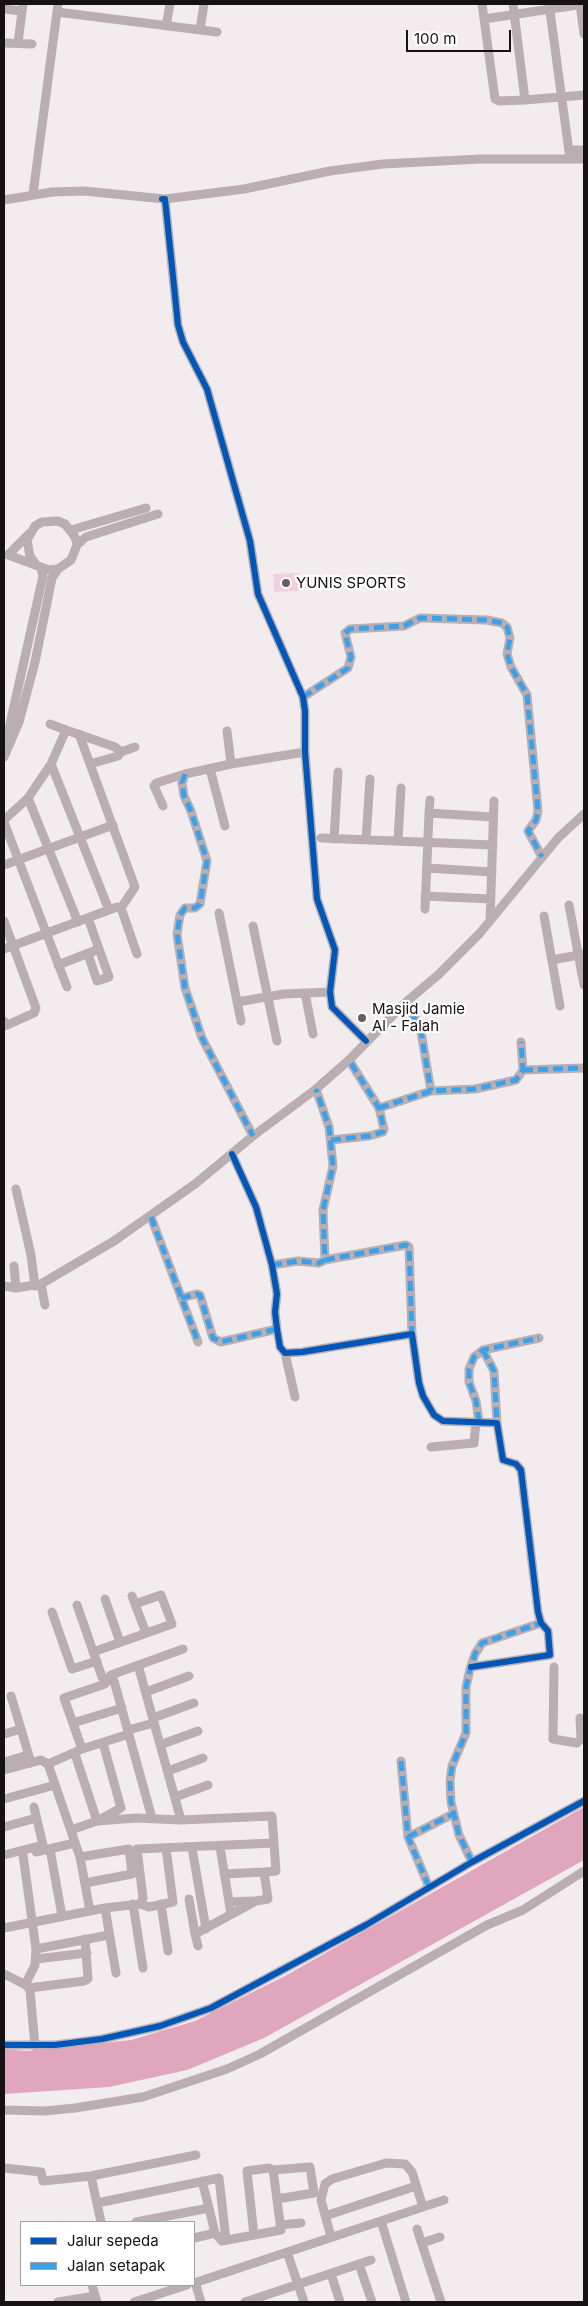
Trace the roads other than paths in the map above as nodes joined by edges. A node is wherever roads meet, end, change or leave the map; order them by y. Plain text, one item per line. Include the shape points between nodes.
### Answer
1 (170, 4) edge
2 (204, 4) edge
3 (482, 4) edge
4 (513, 4) edge
5 (582, 4) edge
6 (549, 7) edge
7 (23, 8) edge
8 (57, 8) edge
9 (4, 9) edge
10 (514, 15) junction
11 (484, 19) junction
12 (166, 26) junction
13 (200, 30) junction
14 (217, 32) dead end
15 (584, 34) edge
16 (4, 43) edge
17 (18, 44) junction
18 (32, 44) dead end
19 (584, 95) edge
20 (562, 98) junction
21 (526, 100) junction
22 (584, 150) edge
23 (570, 155) junction
24 (584, 159) edge
25 (33, 194) junction
26 (161, 198) junction
27 (4, 200) edge
28 (146, 508) dead end
29 (158, 514) dead end
30 (71, 530) junction
31 (30, 533) junction
32 (77, 545) junction
33 (38, 565) junction
34 (58, 569) junction
35 (22, 669) junction
36 (32, 672) junction
37 (303, 697) junction
38 (50, 724) dead end
39 (66, 730) junction
40 (227, 731) dead end
41 (80, 734) junction
42 (4, 741) edge
43 (135, 747) dead end
44 (121, 752) junction
45 (305, 752) junction
46 (4, 757) edge
47 (51, 764) junction
48 (90, 764) junction
49 (231, 764) junction
50 (210, 769) junction
51 (338, 772) dead end
52 (186, 774) junction
53 (370, 779) dead end
54 (401, 788) dead end
55 (28, 798) junction
56 (430, 800) dead end
57 (494, 801) dead end
58 (163, 806) dead end
59 (429, 814) junction
60 (584, 814) edge
61 (493, 817) junction
62 (4, 821) edge
63 (113, 825) junction
64 (225, 826) dead end
65 (80, 836) junction
66 (321, 838) dead end
67 (334, 839) junction
68 (366, 840) junction
69 (398, 841) junction
70 (428, 842) junction
71 (492, 845) junction
72 (48, 847) junction
73 (542, 858) junction
74 (18, 860) junction
75 (4, 865) edge
76 (427, 868) junction
77 (492, 872) junction
78 (425, 896) junction
79 (491, 899) junction
80 (569, 905) dead end
81 (121, 908) junction
82 (425, 909) dead end
83 (109, 910) junction
84 (219, 914) dead end
85 (544, 916) dead end
86 (88, 918) junction
87 (4, 921) edge
88 (490, 921) junction
89 (78, 922) junction
90 (254, 926) dead end
91 (46, 933) junction
92 (8, 947) edge
93 (99, 950) junction
94 (88, 954) junction
95 (137, 954) dead end
96 (581, 954) edge
97 (552, 960) junction
98 (58, 965) junction
99 (584, 985) edge
100 (67, 987) dead end
101 (330, 992) junction
102 (305, 993) junction
103 (268, 997) junction
104 (237, 1002) junction
105 (405, 1004) junction
106 (560, 1006) dead end
107 (241, 1021) dead end
108 (4, 1024) edge
109 (313, 1034) dead end
110 (277, 1041) dead end
111 (366, 1041) junction
112 (521, 1042) dead end
113 (349, 1060) junction
114 (584, 1068) edge
115 (523, 1070) junction
116 (316, 1089) junction
117 (431, 1091) junction
118 (379, 1108) junction
119 (253, 1136) junction
120 (331, 1140) junction
121 (232, 1154) junction
122 (16, 1189) dead end
123 (151, 1217) junction
124 (325, 1260) junction
125 (14, 1266) dead end
126 (272, 1266) junction
127 (38, 1285) junction
128 (4, 1286) edge
129 (16, 1288) junction
130 (181, 1298) junction
131 (44, 1305) dead end
132 (277, 1329) junction
133 (412, 1334) junction
134 (539, 1338) dead end
135 (198, 1342) dead end
136 (483, 1350) junction
137 (285, 1353) junction
138 (295, 1396) dead end
139 (477, 1422) junction
140 (497, 1423) junction
141 (431, 1446) dead end
142 (105, 1599) dead end
143 (77, 1605) dead end
144 (52, 1612) dead end
145 (541, 1623) junction
146 (146, 1633) junction
147 (120, 1642) junction
148 (183, 1649) dead end
149 (95, 1656) junction
150 (138, 1665) junction
151 (471, 1667) junction
152 (554, 1668) dead end
153 (189, 1676) dead end
154 (108, 1679) junction
155 (146, 1692) junction
156 (9, 1701) edge
157 (194, 1704) dead end
158 (122, 1708) junction
159 (580, 1718) dead end
160 (154, 1721) junction
161 (73, 1723) junction
162 (21, 1729) junction
163 (198, 1731) dead end
164 (128, 1732) junction
165 (4, 1734) edge
166 (579, 1742) edge
167 (103, 1743) junction
168 (160, 1745) junction
169 (78, 1752) junction
170 (203, 1758) dead end
171 (30, 1759) junction
172 (401, 1761) dead end
173 (4, 1762) edge
174 (48, 1764) junction
175 (4, 1770) edge
176 (168, 1772) junction
177 (55, 1785) junction
178 (208, 1785) dead end
179 (175, 1797) junction
180 (4, 1799) edge
181 (584, 1801) edge
182 (34, 1807) dead end
183 (453, 1814) junction
184 (36, 1818) junction
185 (152, 1818) junction
186 (181, 1820) junction
187 (97, 1821) junction
188 (4, 1827) edge
189 (71, 1830) junction
190 (408, 1837) junction
191 (75, 1843) junction
192 (274, 1843) junction
193 (220, 1846) junction
194 (46, 1848) junction
195 (166, 1848) junction
196 (192, 1848) junction
197 (133, 1849) junction
198 (4, 1855) edge
199 (23, 1855) junction
200 (80, 1857) junction
201 (4, 1860) edge
202 (472, 1862) junction
203 (584, 1871) edge
204 (264, 1872) junction
205 (224, 1874) junction
206 (85, 1883) junction
207 (429, 1887) junction
208 (200, 1898) junction
209 (189, 1900) junction
210 (256, 1901) junction
211 (173, 1902) junction
212 (229, 1902) junction
213 (137, 1904) junction
214 (161, 1904) junction
215 (105, 1908) junction
216 (90, 1911) junction
217 (231, 1914) junction
218 (62, 1916) junction
219 (34, 1922) junction
220 (4, 1928) edge
221 (206, 1928) junction
222 (196, 1934) junction
223 (109, 1935) junction
224 (85, 1939) junction
225 (198, 1946) dead end
226 (36, 1949) junction
227 (168, 1951) dead end
228 (87, 1953) junction
229 (36, 1959) junction
230 (143, 1968) dead end
231 (116, 1973) dead end
232 (4, 1974) edge
233 (27, 1986) junction
234 (4, 2046) edge
235 (35, 2046) junction
236 (4, 2110) edge
237 (196, 2155) dead end
238 (4, 2168) edge
239 (273, 2170) junction
240 (91, 2176) junction
241 (202, 2181) junction
242 (416, 2186) junction
243 (276, 2199) junction
244 (444, 2200) dead end
245 (97, 2203) junction
246 (424, 2207) junction
247 (209, 2208) junction
248 (325, 2216) junction
249 (101, 2221) edge
250 (141, 2221) edge
251 (381, 2221) junction
252 (301, 2223) dead end
253 (280, 2225) junction
254 (417, 2229) dead end
255 (214, 2233) junction
256 (254, 2235) junction
257 (440, 2237) dead end
258 (195, 2238) edge
259 (331, 2238) junction
260 (226, 2240) junction
261 (422, 2243) junction
262 (288, 2252) junction
263 (371, 2260) dead end
264 (359, 2264) junction
265 (331, 2274) junction
266 (195, 2282) edge
267 (298, 2284) junction
268 (92, 2286) edge
269 (183, 2286) edge
270 (193, 2286) edge
271 (269, 2298) edge
272 (96, 2299) edge
273 (58, 2302) edge
274 (134, 2302) edge
275 (201, 2302) edge
276 (245, 2302) edge
277 (304, 2302) edge
278 (340, 2302) edge
279 (372, 2302) edge
280 (406, 2302) edge
281 (441, 2302) edge

1 - 12 street
2 - 13 street
3 - 11 street
4 - 10 street
5 - 6 street
5 - 15 street
6 - 10 street
6 - 20 street
7 - 9 street
7 - 17 street
8 - 12 street
8 - 25 street
10 - 11 street
10 - 21 street
11 - 21 street via 495,99
12 - 13 street
13 - 14 street
16 - 17 street
17 - 18 street
19 - 20 street
20 - 21 street
20 - 23 street
22 - 23 street
23 - 24 street
23 - 26 street via 383,164 244,188
25 - 26 street via 84,191
25 - 27 street
26 - 37 street via 178,325 209,394 250,541 258,594
28 - 30 street
29 - 32 street via 86,537
30 - 31 street via 58,521 50,520 35,526
30 - 32 street
31 - 33 street via 27,548
31 - 33 street via 8,555
32 - 34 street via 71,560
33 - 34 street
33 - 35 street via 43,576
34 - 36 street via 52,578
35 - 36 street
35 - 42 street
36 - 46 street via 19,722
37 - 45 street
37 - 73 street via 348,668 352,657 345,633 350,629 404,626 420,618 502,623 507,627 510,638 507,654 511,667 527,695 538,811 528,831
38 - 39 street
39 - 41 street
39 - 47 street
40 - 49 street
41 - 44 street
41 - 48 street
43 - 44 street
44 - 48 street via 118,756
45 - 49 street
45 - 101 street via 317,899 335,950
47 - 55 street
47 - 65 street
48 - 63 street
49 - 50 street
50 - 52 street
50 - 64 street
51 - 67 street
52 - 58 street via 154,784
52 - 119 street via 182,783 184,796 207,861 200,904 196,908 185,908 180,915 177,934 185,988 202,1038
53 - 68 street
54 - 69 street
55 - 62 street
55 - 72 street
56 - 59 street
57 - 61 street
59 - 61 street
59 - 70 street
60 - 73 street
61 - 71 street
62 - 74 street
63 - 65 street
63 - 81 street via 135,887
65 - 72 street
65 - 83 street
66 - 67 street
67 - 68 street
68 - 69 street
69 - 70 street
70 - 71 street
70 - 76 street
71 - 77 street
72 - 74 street
72 - 89 street
73 - 88 street
74 - 75 street
74 - 91 street
76 - 77 street
76 - 78 street
77 - 79 street
78 - 79 street
78 - 82 street
79 - 88 street
80 - 96 street
81 - 83 street
81 - 95 street
83 - 86 street
84 - 104 street
85 - 97 street
86 - 89 street
86 - 93 street
87 - 92 street
88 - 105 street
89 - 91 street
90 - 103 street
91 - 92 street
91 - 98 street
92 - 108 street via 36,1008 34,1013
93 - 94 street
93 - 94 street via 109,977 98,981
94 - 98 street
96 - 97 street
96 - 99 street
97 - 106 street
98 - 100 street
101 - 102 street
101 - 111 street via 332,1007
102 - 103 street
102 - 109 street
103 - 104 street
103 - 110 street
104 - 107 street
105 - 111 street
105 - 117 street via 420,1026
111 - 113 street
112 - 115 street
113 - 116 street
113 - 118 street
114 - 115 street
115 - 117 street via 516,1080 495,1085 458,1091
116 - 119 street
116 - 120 street
117 - 118 street
118 - 120 street via 382,1132
119 - 121 street
120 - 124 street via 333,1166 323,1210
121 - 123 street
121 - 126 street via 256,1207
122 - 127 street
123 - 127 street
123 - 130 street
124 - 126 street
124 - 133 street via 406,1245 409,1251
125 - 129 street
126 - 132 street via 277,1294
127 - 129 street
127 - 131 street
128 - 129 street
130 - 132 street via 200,1295 213,1338 221,1342
130 - 135 street
132 - 137 street via 280,1347
133 - 137 street
133 - 139 street via 419,1383 434,1415 443,1421
134 - 136 street
136 - 139 street via 469,1369
136 - 140 street via 494,1371
137 - 138 street
139 - 140 street
139 - 141 street via 474,1443
140 - 145 street via 503,1460 516,1464 521,1470
142 - 147 street
143 - 149 street
144 - 149 street via 72,1669
145 - 151 street via 482,1643
145 - 151 street via 548,1631 550,1655
146 - 146 street via 134,1600 161,1595 172,1624
146 - 147 street
147 - 149 street
148 - 150 street
149 - 154 street via 102,1678
150 - 154 street
150 - 155 street
151 - 183 street via 466,1687 466,1733 452,1766 450,1781
152 - 166 street via 553,1739
153 - 155 street
154 - 158 street via 114,1681
154 - 161 street via 105,1684 64,1698
155 - 160 street
156 - 162 street
157 - 160 street
158 - 161 street
158 - 164 street
159 - 166 street
160 - 164 street
160 - 168 street
161 - 169 street
162 - 165 street
162 - 171 street
163 - 168 street
164 - 167 street
164 - 185 street
167 - 169 street
167 - 187 street via 121,1808
168 - 176 street
169 - 174 street
169 - 187 street
170 - 176 street
171 - 173 street
171 - 174 street via 44,1760
171 - 175 street
172 - 190 street
174 - 177 street
176 - 179 street
177 - 180 street
177 - 189 street
178 - 179 street
179 - 186 street
181 - 202 street
182 - 184 street
183 - 190 street
183 - 202 street via 459,1836
184 - 188 street
184 - 194 street
185 - 186 street
185 - 187 street
186 - 192 street via 272,1816
187 - 189 street
189 - 191 street
190 - 207 street
191 - 194 street
191 - 200 street
192 - 193 street
192 - 204 street via 276,1871
193 - 196 street
193 - 205 street
194 - 198 street
194 - 199 street
194 - 218 street
195 - 196 street
195 - 197 street
195 - 211 street
196 - 208 street
197 - 200 street
197 - 206 street via 132,1874
197 - 213 street via 143,1898
199 - 201 street
199 - 219 street
200 - 206 street
202 - 207 street
203 - 236 street via 523,1910 487,1925 260,2054 227,2069 143,2097 45,2111
204 - 205 street
204 - 210 street via 268,1899
205 - 212 street
206 - 216 street
207 - 235 street via 284,1970 210,2008 102,2040
208 - 209 street
208 - 221 street
209 - 211 street
209 - 222 street
210 - 212 street
210 - 217 street
211 - 214 street
212 - 217 street
213 - 214 street via 146,1907
213 - 215 street
213 - 230 street
214 - 227 street
215 - 216 street
215 - 223 street
216 - 218 street
217 - 221 street
218 - 219 street
219 - 220 street
219 - 226 street
221 - 222 street
222 - 225 street
223 - 224 street
223 - 231 street
224 - 226 street
224 - 228 street
226 - 229 street
228 - 229 street
228 - 233 street via 89,1975 86,1981
229 - 233 street
232 - 233 street
233 - 235 street
234 - 235 street
237 - 240 street
238 - 240 street via 40,2172 44,2181
239 - 243 street
239 - 243 street via 310,2167 314,2193
239 - 256 street via 247,2170
240 - 245 street
241 - 245 street
241 - 247 street
241 - 260 street via 219,2178
242 - 246 street
242 - 248 street
242 - 248 street via 408,2166 394,2163 332,2179 322,2191
243 - 253 street
244 - 246 street
245 - 249 street
246 - 251 street
247 - 250 street
247 - 255 street
248 - 259 street
251 - 259 street
251 - 280 street
252 - 253 street
253 - 256 street via 281,2230
254 - 261 street
255 - 258 street
255 - 260 street via 222,2241
256 - 260 street
257 - 261 street
259 - 262 street
261 - 281 street
262 - 266 street
262 - 267 street
263 - 264 street
264 - 265 street
264 - 279 street
265 - 267 street
265 - 278 street
267 - 271 street
267 - 277 street
268 - 272 street
269 - 274 street
270 - 275 street
271 - 276 street
272 - 273 street

